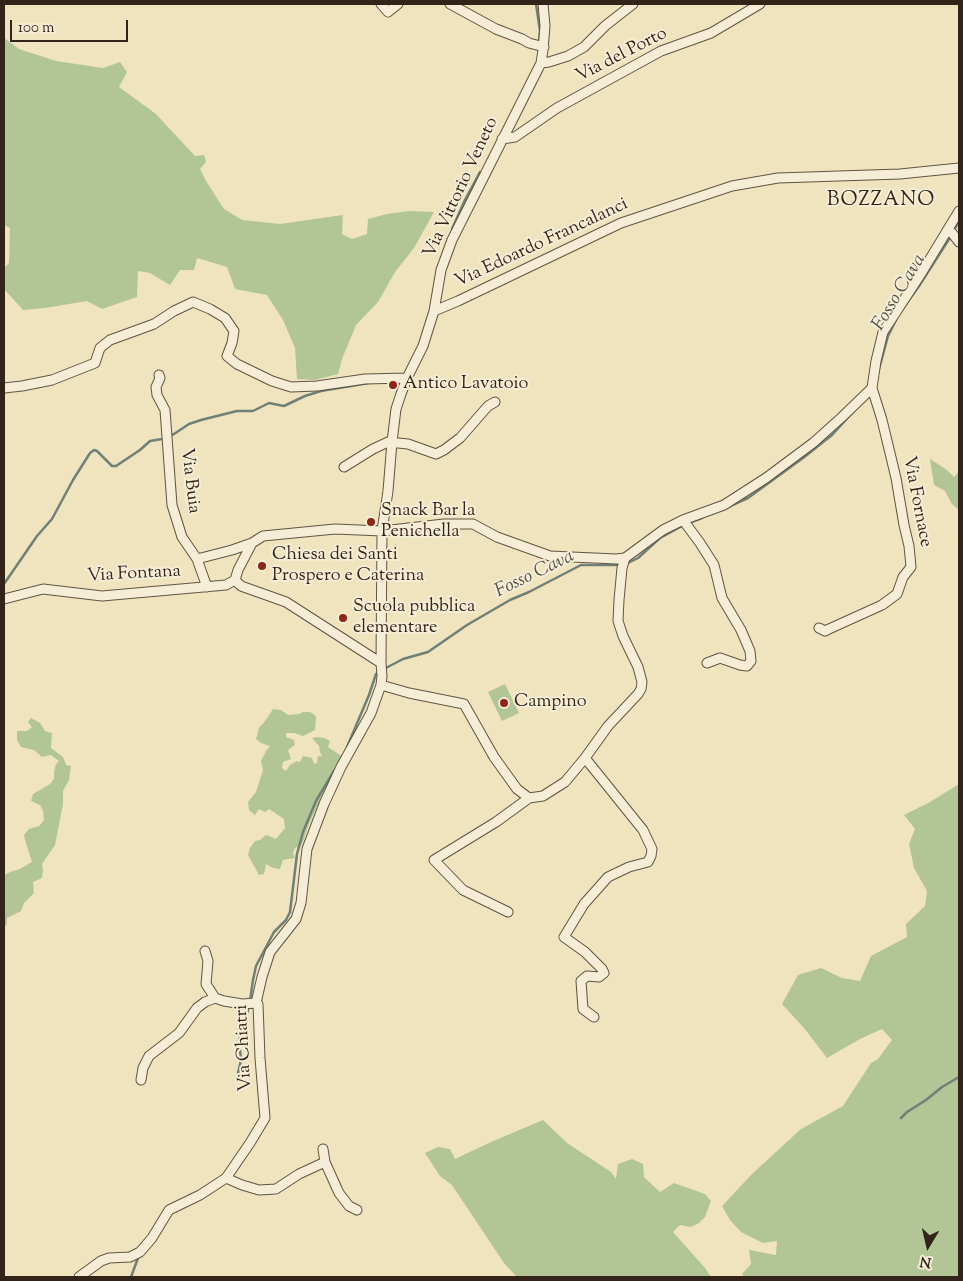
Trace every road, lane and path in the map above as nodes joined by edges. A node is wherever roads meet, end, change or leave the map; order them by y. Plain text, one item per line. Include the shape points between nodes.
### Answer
1 (381, 4) edge
2 (398, 4) edge
3 (450, 4) edge
4 (543, 4) edge
5 (633, 4) edge
6 (760, 4) edge
7 (544, 47) junction
8 (540, 63) junction
9 (502, 139) junction
10 (959, 168) edge
11 (959, 211) edge
12 (953, 236) edge
13 (434, 311) junction
14 (159, 375) dead end
15 (407, 378) junction
16 (4, 388) edge
17 (872, 390) junction
18 (495, 402) dead end
19 (392, 442) junction
20 (344, 467) dead end
21 (685, 523) junction
22 (382, 531) junction
23 (252, 543) junction
24 (197, 559) junction
25 (624, 562) junction
26 (235, 580) junction
27 (207, 586) junction
28 (4, 599) edge
29 (819, 628) dead end
30 (707, 663) dead end
31 (381, 668) junction
32 (381, 684) junction
33 (585, 758) junction
34 (529, 798) junction
35 (508, 912) dead end
36 (205, 952) dead end
37 (215, 998) junction
38 (255, 1003) junction
39 (594, 1017) dead end
40 (141, 1080) dead end
41 (323, 1149) dead end
42 (325, 1162) junction
43 (226, 1178) junction
44 (357, 1210) dead end
45 (78, 1277) edge

1 - 2 street via 388,12
3 - 7 street via 496,29
4 - 7 street, Via Vittorio Veneto
5 - 8 street via 584,47 568,56
6 - 9 street, Via del Porto via 710,33 662,51 557,108 515,137
7 - 8 street, Via Vittorio Veneto
8 - 9 street, Via Vittorio Veneto
9 - 13 street, Via Vittorio Veneto via 452,240 441,270
10 - 13 street, Via Edoardo Francalanci via 900,174 778,178 732,186 621,223
11 - 12 street
12 - 17 street via 922,272 883,332
13 - 15 street, Via Vittorio Veneto via 423,346
14 - 24 street, Via Buia via 156,387 165,410 172,505 182,536
15 - 16 street via 292,388 272,381 237,364 228,356 234,331 226,318 193,302 154,324 110,340 100,348 95,363 52,380
15 - 19 street, Via Vittorio Veneto via 396,409
17 - 21 street via 813,443 766,478
17 - 29 street, Via Fornace via 896,478 911,567 897,594 882,605 825,631
18 - 19 street via 460,438 436,454
19 - 20 street
19 - 22 street, Via Vittorio Veneto
21 - 25 street via 663,530
21 - 30 street via 714,565 722,598 750,651 751,661 747,666 720,658
22 - 23 street, Via Fontana via 336,529 279,534 263,536
22 - 25 street, Via Fontana via 473,524 497,538 550,556
22 - 31 street, Via Vittorio Veneto
23 - 24 street, Via Fontana
23 - 26 street
24 - 27 street, Via Buia
25 - 33 street via 618,621 638,667 641,689
26 - 27 street, Via Fontana
26 - 31 street via 241,586 286,602
27 - 28 street, Via Fontana via 102,596 43,589
31 - 32 street, Via Vittorio Veneto
32 - 34 street via 464,704 494,758 517,789
32 - 38 street, Via Chiatri via 370,713 324,804 307,849 296,919 270,952
33 - 34 street via 565,782 543,796
33 - 39 street via 643,830 652,849 648,862 629,866 608,877 584,904 564,937 604,973 581,980 583,1009
34 - 35 street via 434,860 463,890
36 - 37 street via 208,961 206,984
37 - 38 street via 242,1004
37 - 40 street via 197,1008 179,1033 149,1056
38 - 43 street, Via Chiatri via 258,1004 264,1118
41 - 42 street
42 - 43 street via 276,1189 259,1190
42 - 44 street via 339,1193 349,1206
43 - 45 street, Via Chiatri via 169,1210 140,1252 130,1257 101,1261

